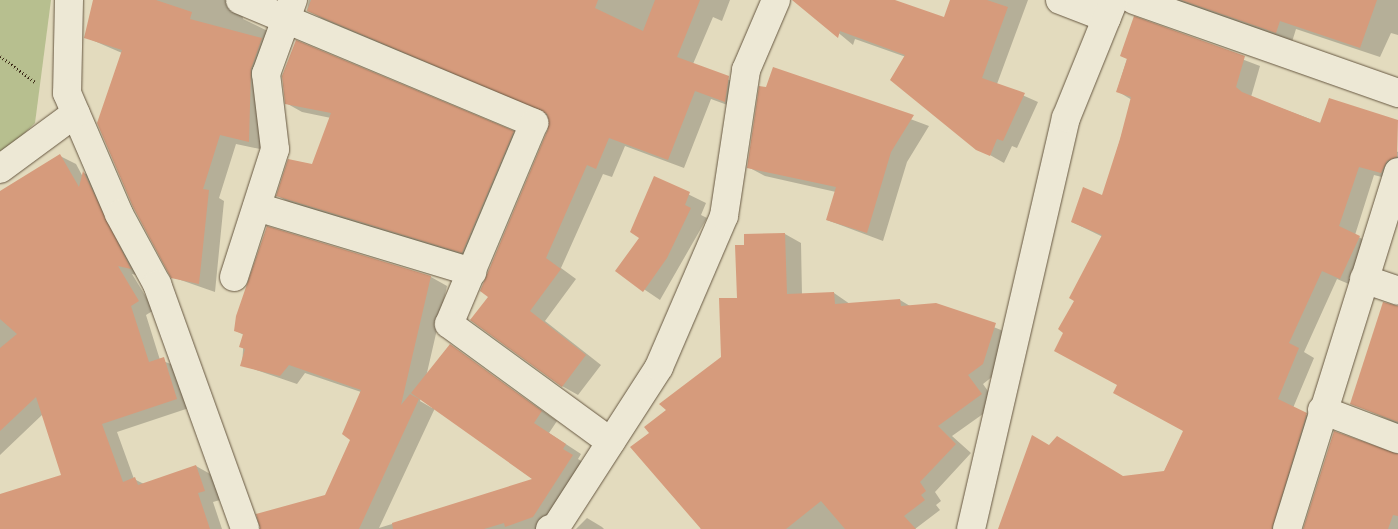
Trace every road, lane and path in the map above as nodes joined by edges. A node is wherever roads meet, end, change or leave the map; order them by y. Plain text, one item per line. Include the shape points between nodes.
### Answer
1 (69, 0) edge
2 (240, 0) edge
3 (776, 0) edge
4 (1060, 0) edge
5 (1134, 0) edge
6 (290, 8) edge
7 (1111, 9) edge
8 (0, 56) edge
9 (40, 86) dead end
10 (1398, 93) edge
11 (76, 113) junction
12 (0, 169) edge
13 (1398, 172) edge
14 (257, 207) junction
15 (472, 272) junction
16 (234, 276) dead end
17 (1364, 279) junction
18 (1398, 291) edge
19 (1322, 410) junction
20 (1398, 439) edge
21 (611, 442) junction
22 (977, 527) edge
23 (245, 529) edge
24 (550, 529) edge
25 (1287, 529) edge

1 - 11 street via 66,93
2 - 6 street
3 - 21 street via 746,70 724,216 659,367
4 - 7 street
5 - 10 street
6 - 14 street via 266,74 275,149
6 - 15 street via 534,123
7 - 22 street via 1066,118
8 - 9 path
11 - 12 street
11 - 23 street via 119,214 157,284
13 - 17 street
14 - 15 street
14 - 16 street
15 - 21 street via 450,324
17 - 18 street
17 - 19 street
19 - 20 street
19 - 25 street
21 - 24 street via 556,526

